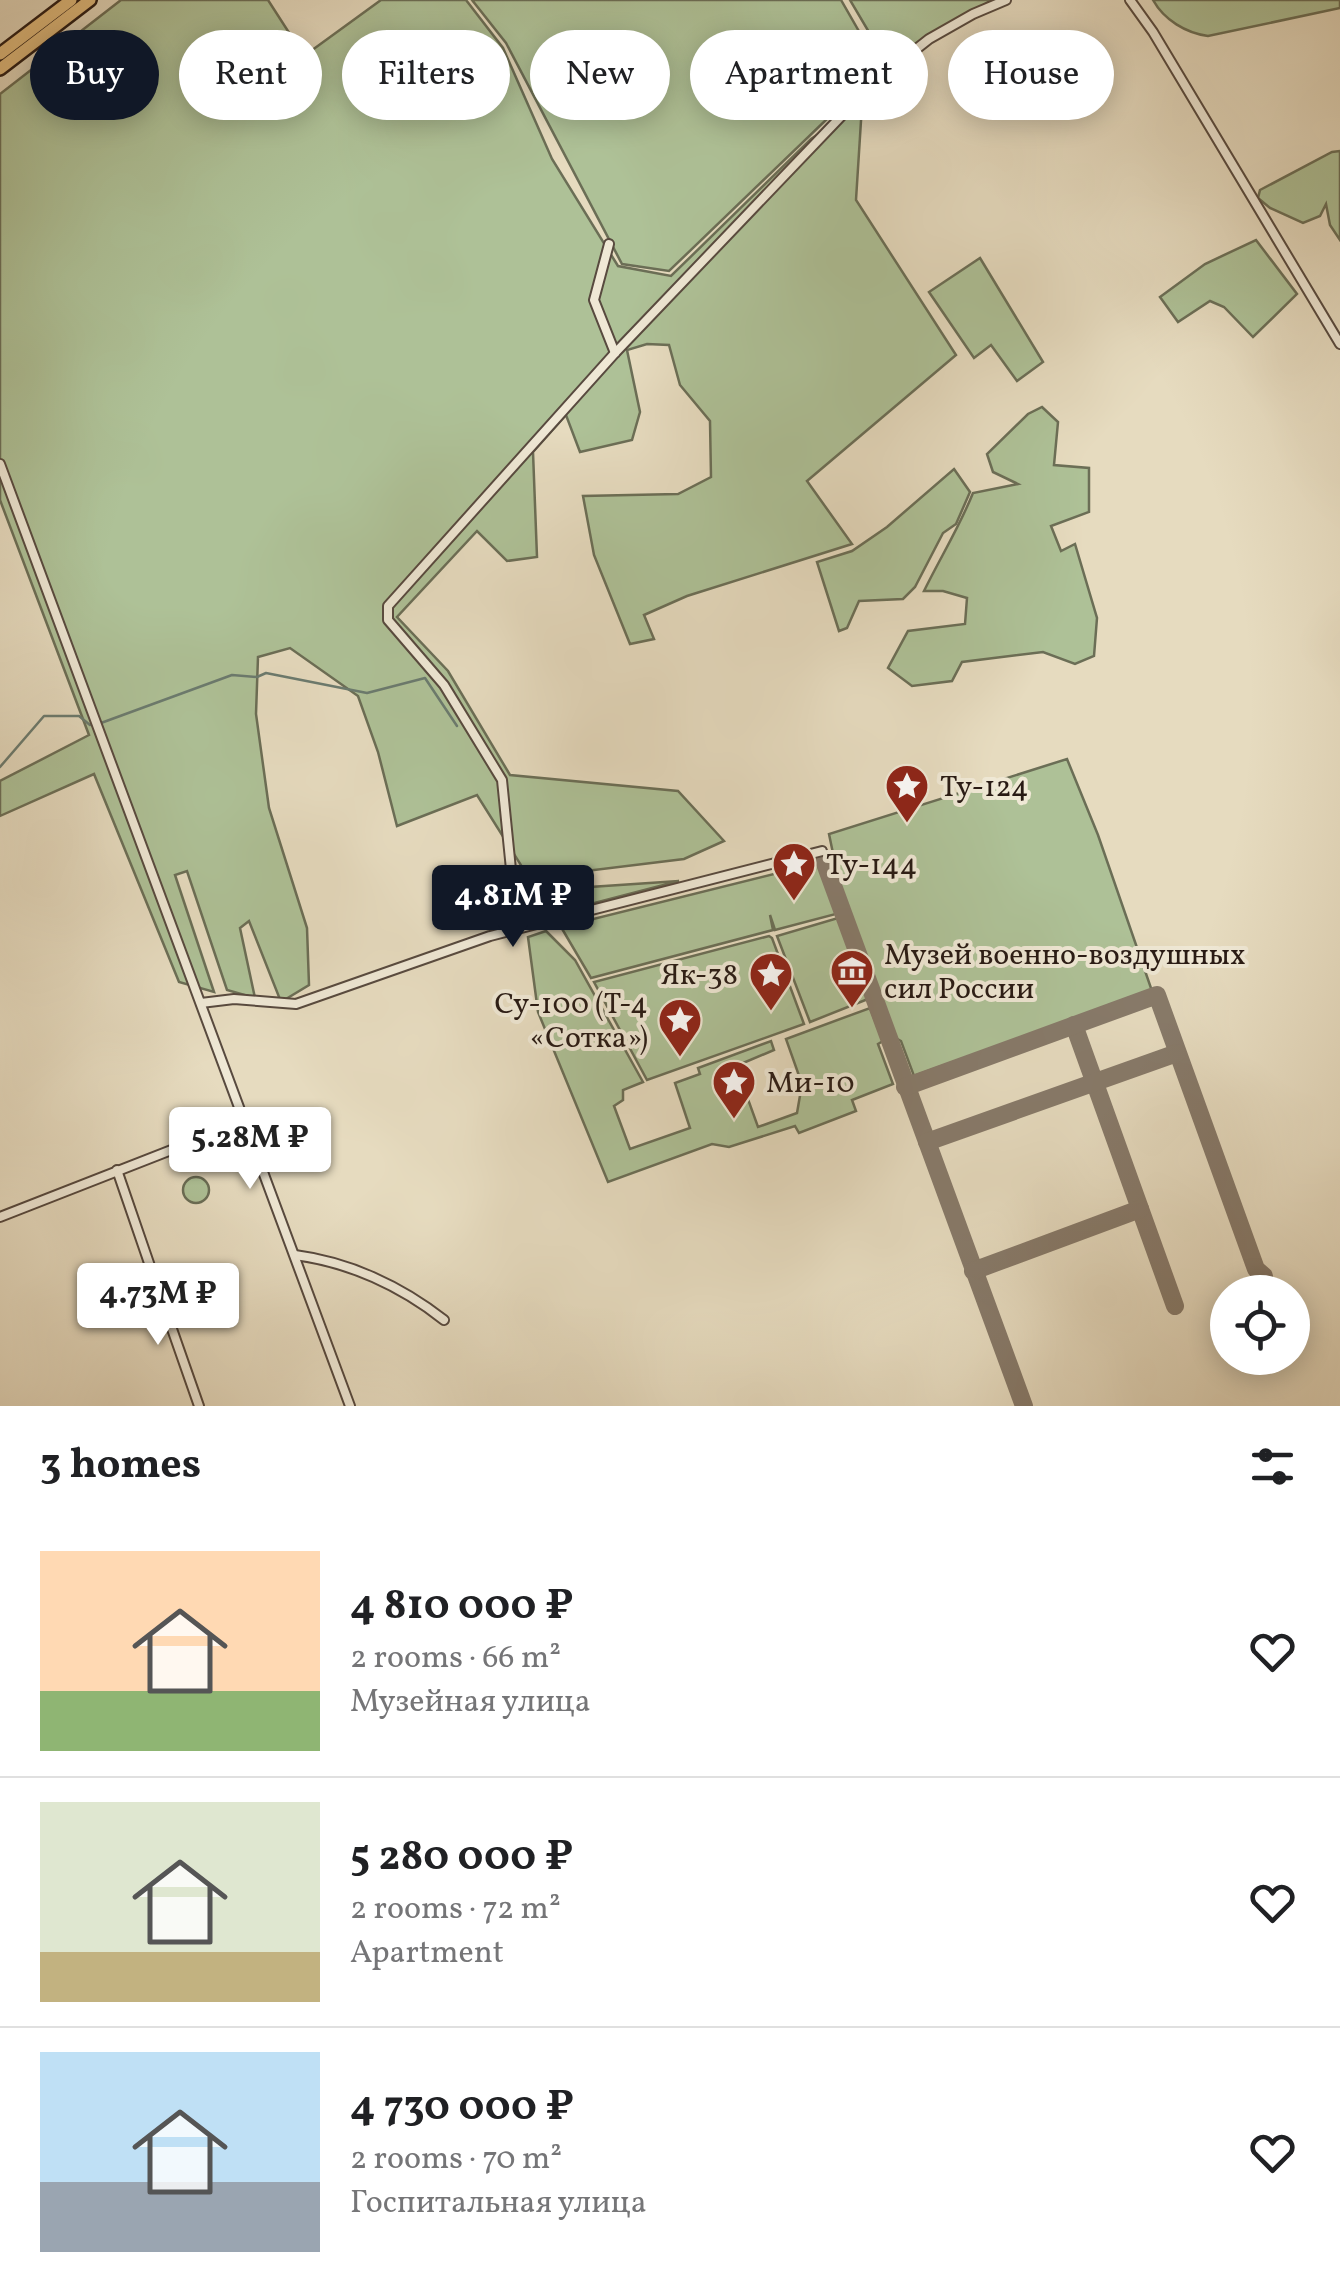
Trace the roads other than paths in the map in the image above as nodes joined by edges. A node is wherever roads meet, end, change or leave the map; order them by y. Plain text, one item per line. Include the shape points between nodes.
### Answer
1 (71, 0) edge
2 (90, 0) edge
3 (1006, 0) edge
4 (1130, 0) edge
5 (0, 54) edge
6 (0, 68) edge
7 (608, 244) dead end
8 (1340, 344) edge
9 (615, 353) junction
10 (0, 464) edge
11 (822, 851) dead end
12 (518, 930) junction
13 (201, 1002) junction
14 (243, 1122) junction
15 (117, 1170) junction
16 (0, 1217) edge
17 (295, 1255) junction
18 (444, 1320) dead end
19 (198, 1406) edge
20 (350, 1406) edge

1 - 5 highway
2 - 6 highway
3 - 9 street via 887,69
4 - 8 street
7 - 9 street via 594,300
9 - 12 street via 388,606 388,620 444,685 502,780
10 - 13 street
11 - 12 street
12 - 13 street via 296,1004
13 - 14 street
14 - 15 street
14 - 17 street
15 - 16 street
15 - 19 street
17 - 18 street via 354,1268
17 - 20 street

